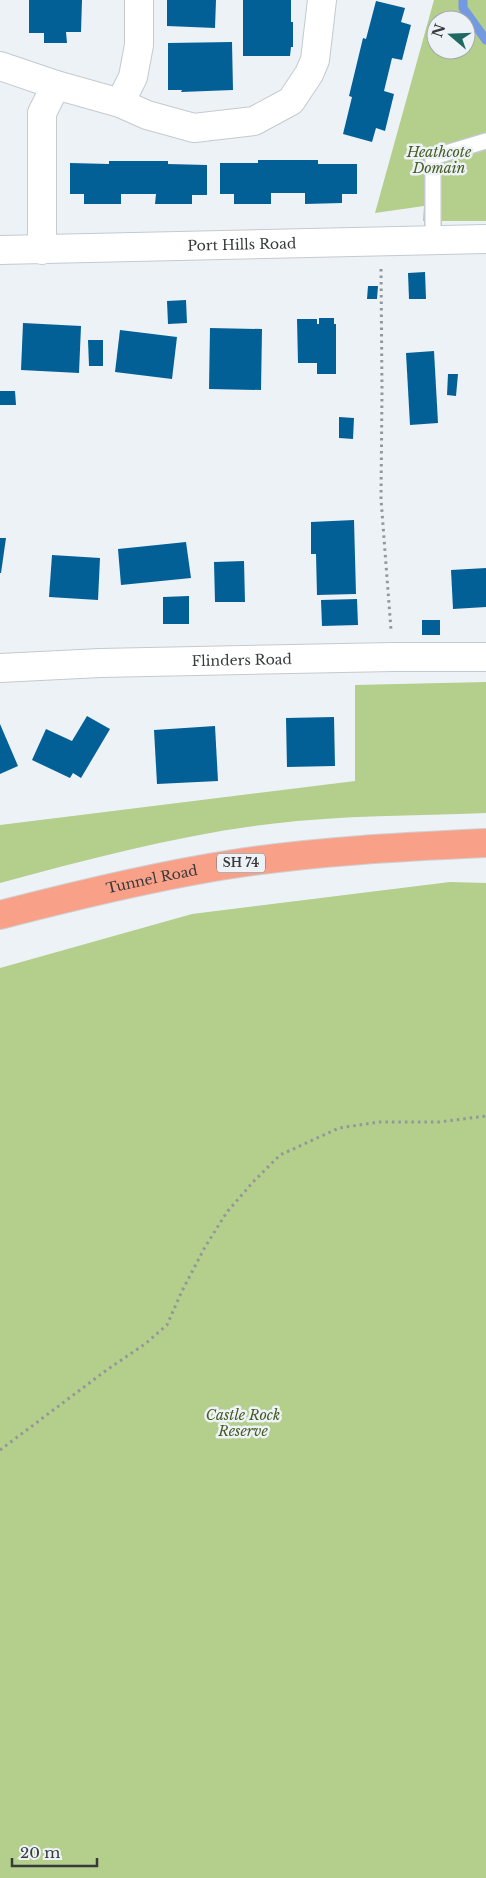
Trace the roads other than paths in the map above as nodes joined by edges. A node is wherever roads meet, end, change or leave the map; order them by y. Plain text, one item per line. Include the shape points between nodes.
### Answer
1 (139, 0) edge
2 (322, 0) edge
3 (0, 66) edge
4 (56, 85) junction
5 (120, 103) junction
6 (486, 141) edge
7 (434, 239) junction
8 (486, 239) edge
9 (0, 250) edge
10 (42, 250) junction
11 (486, 657) edge
12 (0, 668) edge
13 (486, 843) edge
14 (0, 915) edge

1 - 5 street via 133,77
2 - 5 street via 315,60 309,74 291,101 254,121 194,128 147,115
3 - 4 street
4 - 5 street
4 - 10 street via 42,113
6 - 7 lane via 433,156
7 - 8 street, Port Hills Road
7 - 10 street, Port Hills Road
9 - 10 street, Port Hills Road
11 - 12 street, Flinders Road via 110,662
13 - 14 highway, Tunnel Road / SH 74 via 361,849 234,864

